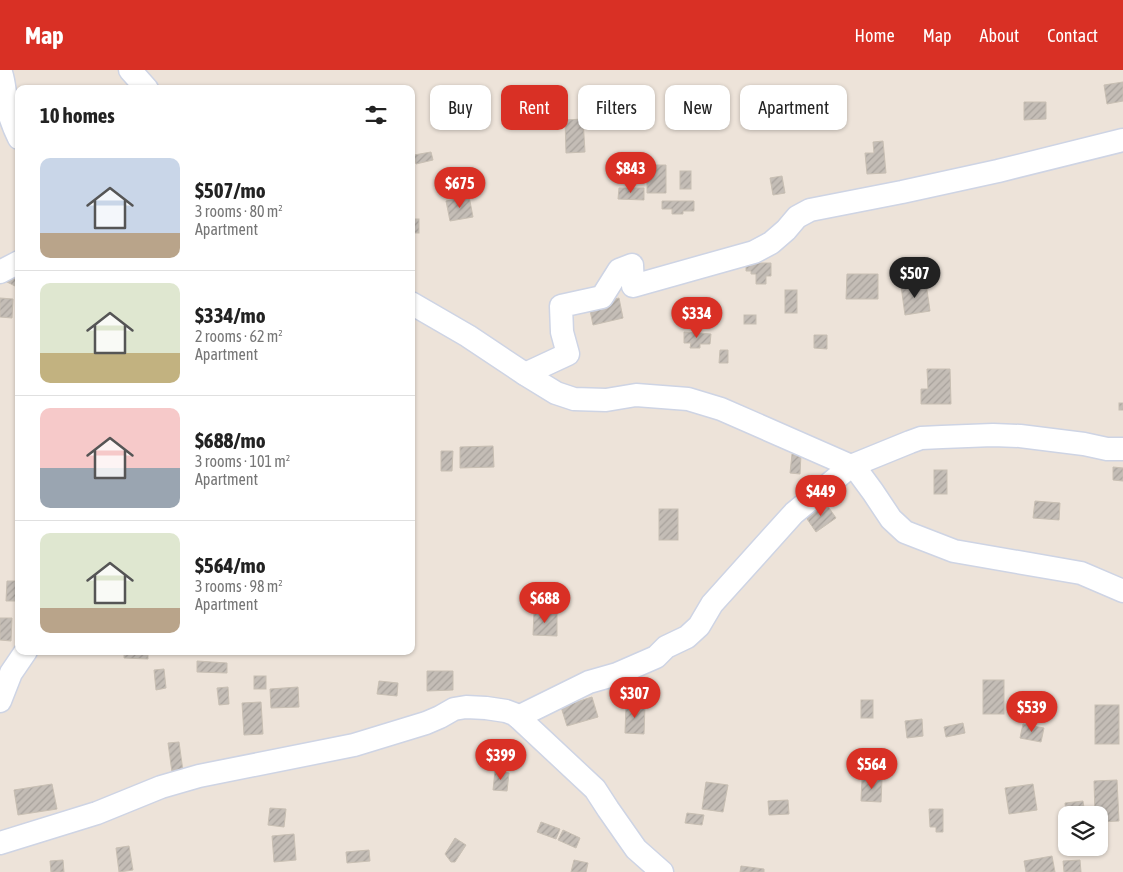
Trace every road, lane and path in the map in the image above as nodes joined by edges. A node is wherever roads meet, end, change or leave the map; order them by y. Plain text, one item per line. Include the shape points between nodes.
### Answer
1 (0, 70) edge
2 (130, 70) edge
3 (143, 85) edge
4 (15, 129) edge
5 (1123, 140) edge
6 (15, 264) edge
7 (0, 272) edge
8 (415, 305) edge
9 (525, 374) junction
10 (1123, 449) edge
11 (851, 466) junction
12 (1123, 591) edge
13 (23, 655) edge
14 (0, 701) edge
15 (518, 717) junction
16 (0, 843) edge
17 (662, 872) edge

1 - 4 street
2 - 3 street
5 - 9 street via 998,171 810,210 797,217 771,243 754,252 633,286 632,265 619,270 602,297 561,306 562,332 568,354
6 - 7 street
8 - 9 street
9 - 11 street via 556,393 574,399 606,400 636,395 688,399 721,409
10 - 11 street via 1020,436 922,438
11 - 12 street via 891,519 905,532 954,550 1081,573
11 - 15 street via 794,512 687,637 666,647 656,657 589,682
13 - 14 street via 11,673
15 - 16 street via 506,711 486,708 454,709 426,723 354,745 160,787 97,813
15 - 17 street via 595,789 636,849

